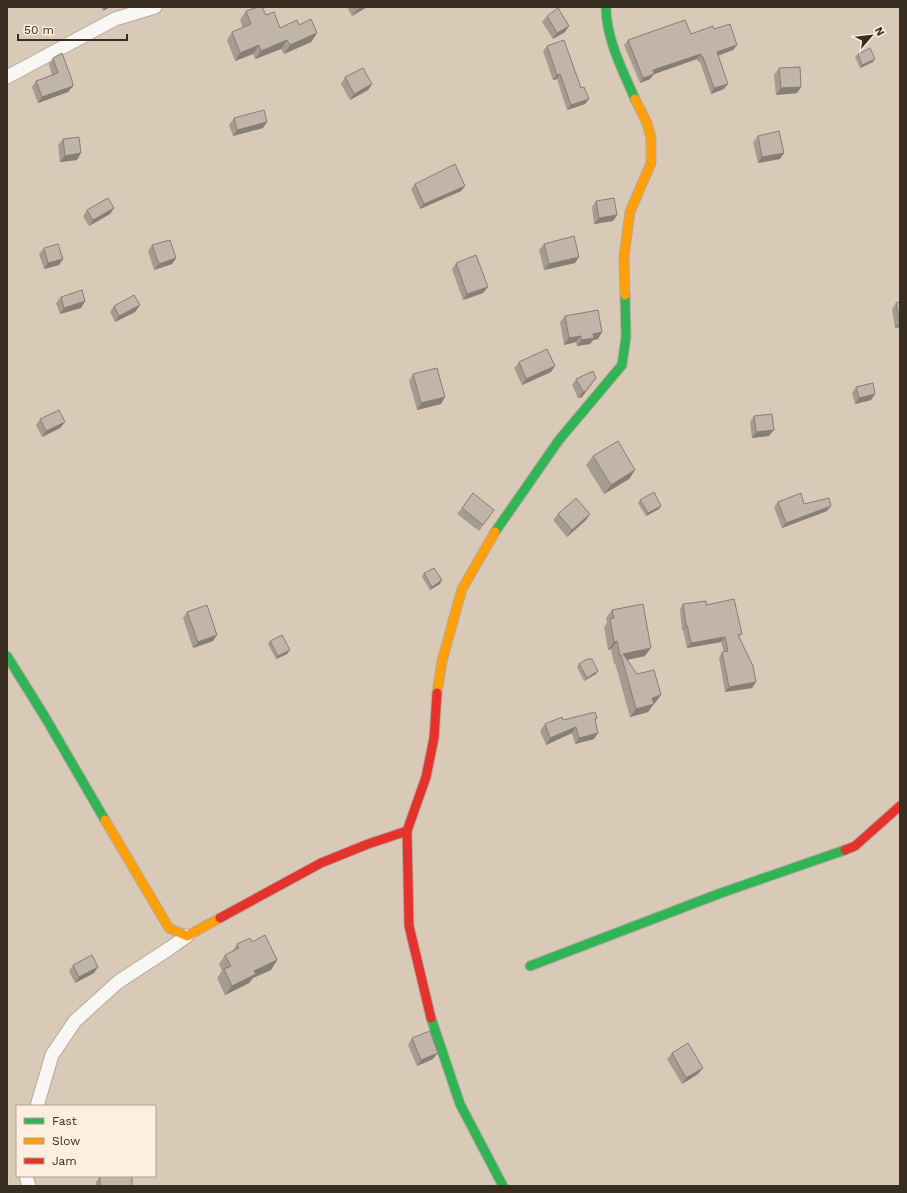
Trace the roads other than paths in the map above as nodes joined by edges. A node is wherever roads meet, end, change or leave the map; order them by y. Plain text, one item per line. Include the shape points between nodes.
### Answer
1 (156, 7) edge
2 (606, 7) edge
3 (7, 77) edge
4 (7, 656) edge
5 (900, 806) edge
6 (407, 831) junction
7 (187, 936) junction
8 (530, 966) dead end
9 (37, 1105) edge
10 (504, 1186) edge

1 - 3 street via 115,19
2 - 6 street via 615,53 647,123 652,148 650,163 630,212 624,256 626,337 622,365 559,440 497,529 462,589 442,660 434,738 427,771
4 - 7 street via 169,928
5 - 8 street via 855,846 721,893
6 - 7 street via 321,863
6 - 10 street via 409,926 432,1024 460,1104
7 - 9 street via 118,982 75,1021 52,1055

